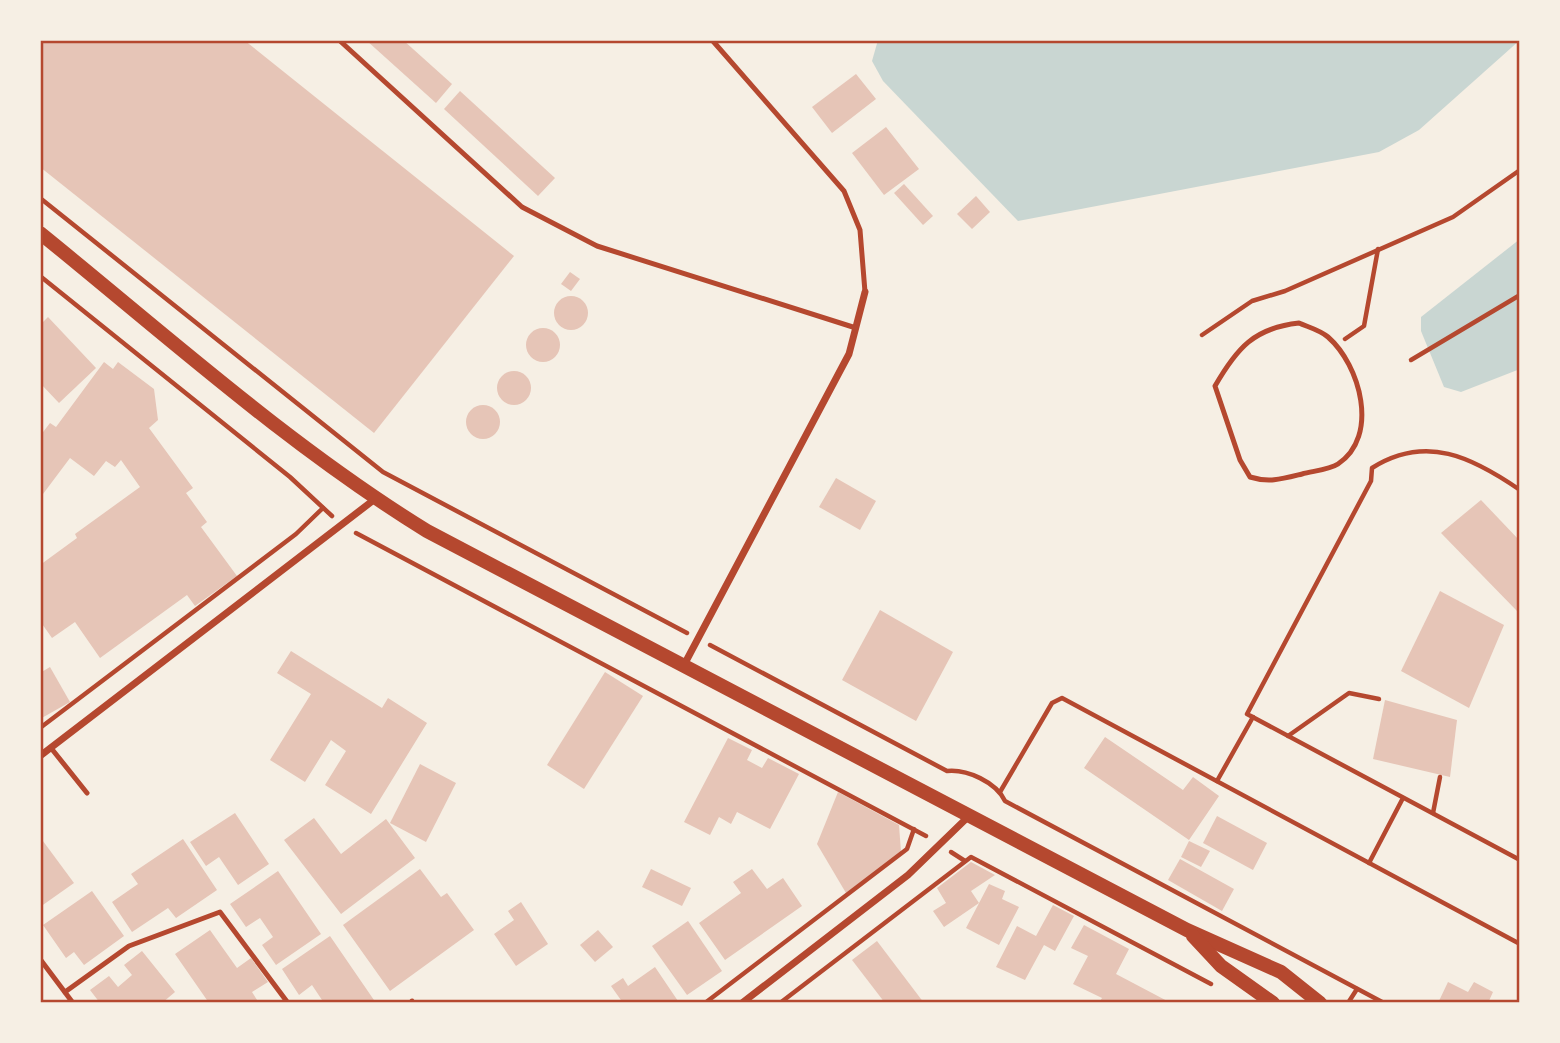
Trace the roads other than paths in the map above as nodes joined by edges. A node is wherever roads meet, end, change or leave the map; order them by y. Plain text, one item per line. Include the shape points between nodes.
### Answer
1 (339, 40) edge
2 (712, 40) edge
3 (40, 233) edge
4 (865, 292) joint
5 (856, 328) junction
6 (1215, 386) joint
7 (375, 499) junction
8 (684, 665) junction
9 (51, 748) junction
10 (40, 756) edge
11 (87, 793) dead end
12 (970, 815) junction
13 (1187, 930) junction
14 (40, 959) edge
15 (65, 992) junction
16 (73, 1003) edge
17 (288, 1003) edge
18 (742, 1003) edge
19 (1273, 1003) edge
20 (1320, 1003) edge

1 - 5 lane via 522,207 597,246
2 - 4 lane via 845,191 860,230
3 - 7 main road
4 - 5 street
5 - 8 street via 849,354
6 - 6 lane via 1229,361 1252,337 1276,325 1299,323 1326,335 1343,353 1362,415 1359,443 1337,465 1268,482 1250,477
7 - 8 main road via 427,531
7 - 9 street
8 - 12 main road
9 - 10 street
9 - 11 lane
12 - 13 main road
12 - 18 street via 908,875
13 - 19 main road via 1221,966
13 - 20 main road via 1281,972
14 - 15 lane
15 - 16 lane
15 - 17 lane via 129,946 220,912

